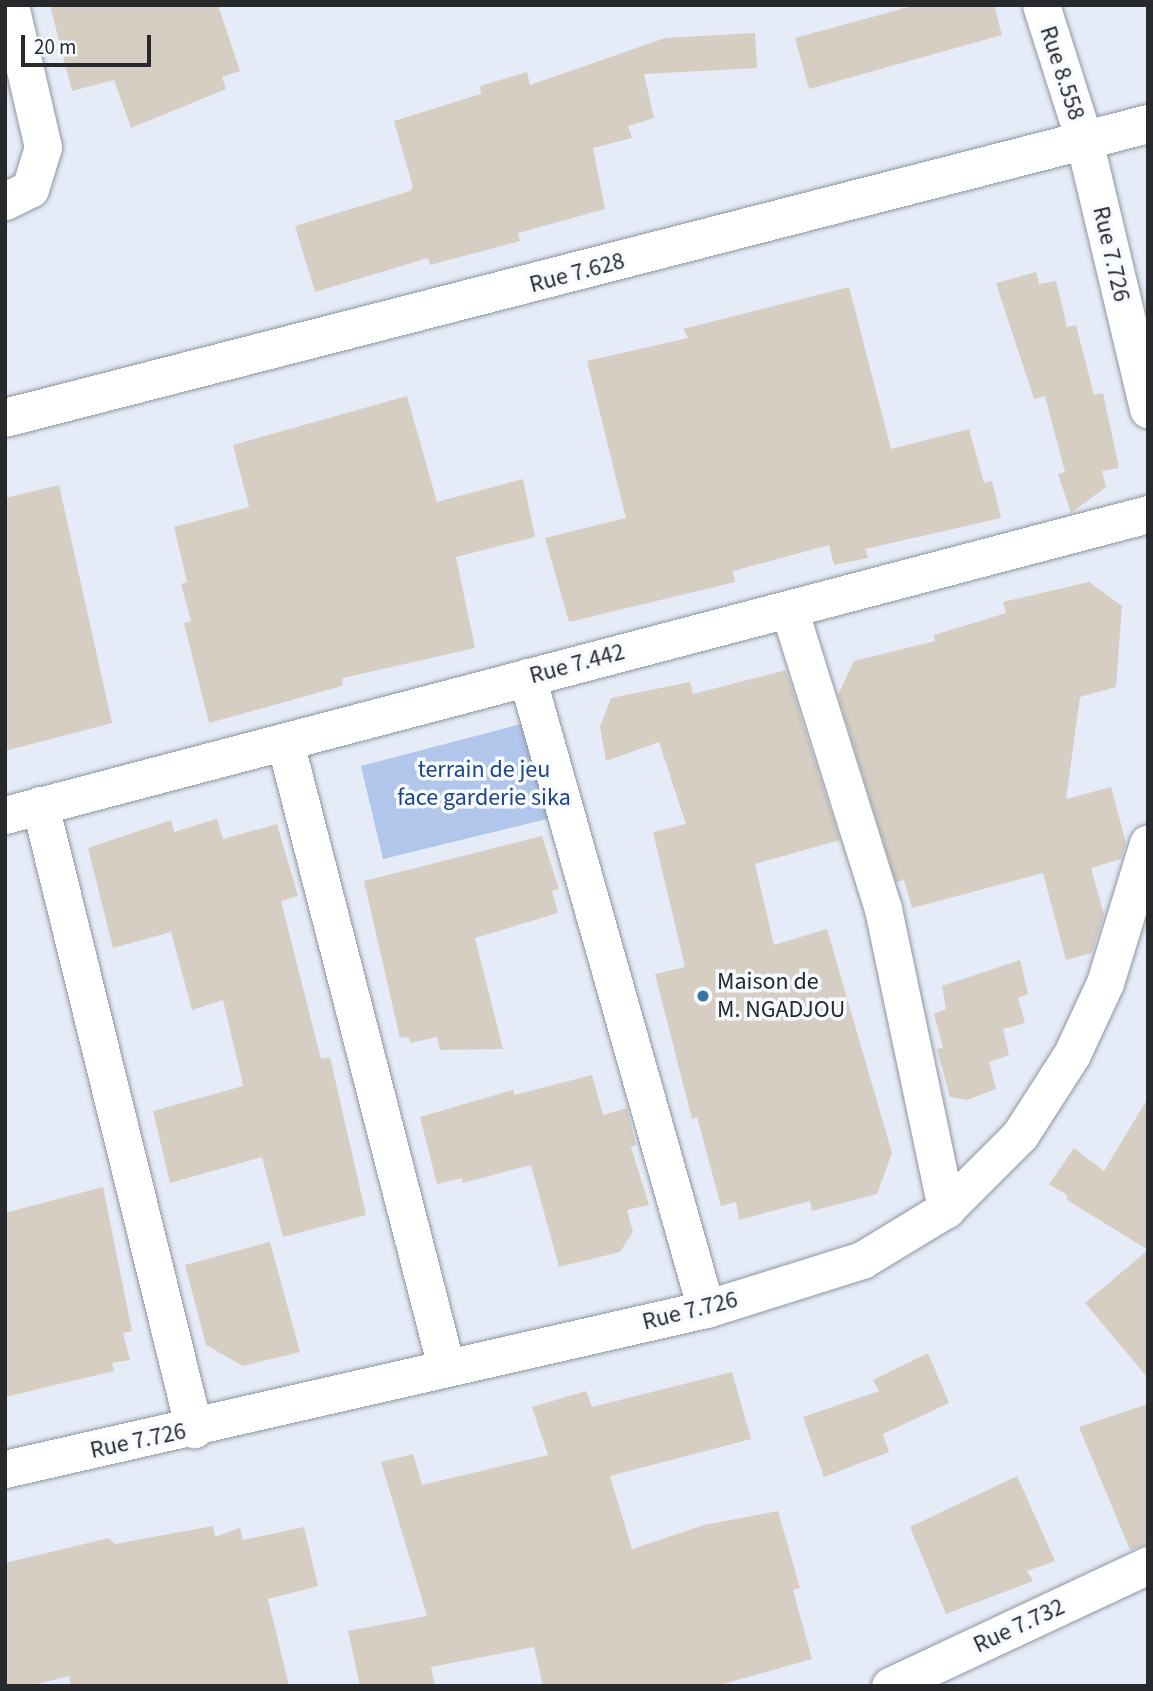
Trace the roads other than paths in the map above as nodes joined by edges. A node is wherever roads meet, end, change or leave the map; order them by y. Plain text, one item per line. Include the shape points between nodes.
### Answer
1 (10, 5) edge
2 (1041, 5) edge
3 (1148, 124) edge
4 (1084, 140) junction
5 (5, 201) edge
6 (1148, 409) edge
7 (5, 418) edge
8 (1148, 514) edge
9 (789, 609) junction
10 (527, 677) junction
11 (285, 741) junction
12 (40, 806) junction
13 (5, 815) edge
14 (1148, 843) edge
15 (946, 1209) junction
16 (706, 1309) junction
17 (446, 1367) junction
18 (194, 1429) junction
19 (5, 1469) edge
20 (1148, 1565) edge
21 (890, 1686) edge

1 - 5 street via 43,147 30,189
2 - 4 street, Rue 8.558
3 - 4 main road, Rue 7.628
4 - 6 street, Rue 7.726
4 - 7 main road, Rue 7.628
8 - 9 street, Rue 7.442
9 - 10 street, Rue 7.442
9 - 15 street via 883,909
10 - 11 street, Rue 7.442
10 - 16 street
11 - 12 street, Rue 7.442
11 - 17 street
12 - 13 street, Rue 7.442
12 - 18 street
14 - 15 street, Rue 7.726 via 1105,983 1072,1054 1020,1135
15 - 16 street, Rue 7.726 via 862,1260
16 - 17 street, Rue 7.726
17 - 18 street, Rue 7.726
18 - 19 street, Rue 7.726
20 - 21 street, Rue 7.732

